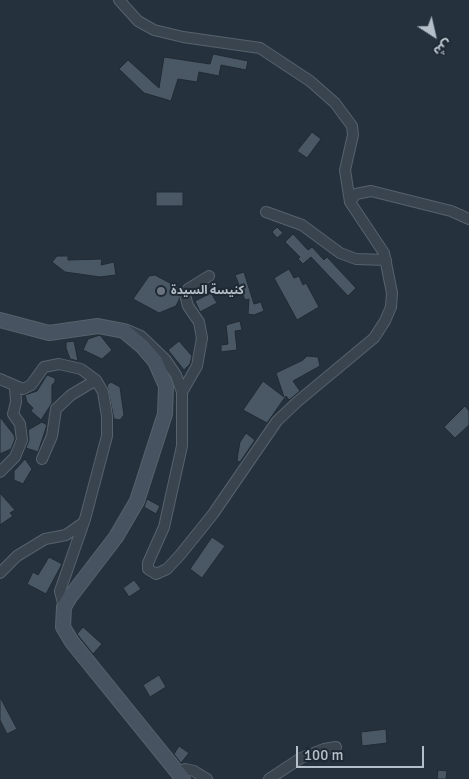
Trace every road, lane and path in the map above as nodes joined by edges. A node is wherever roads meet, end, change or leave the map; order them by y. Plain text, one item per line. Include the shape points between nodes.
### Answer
1 (119, 0) edge
2 (350, 202) junction
3 (266, 212) dead end
4 (469, 219) edge
5 (386, 260) junction
6 (209, 276) dead end
7 (0, 320) edge
8 (124, 331) junction
9 (0, 380) edge
10 (96, 380) junction
11 (15, 387) junction
12 (182, 392) junction
13 (42, 459) dead end
14 (0, 472) edge
15 (83, 523) junction
16 (0, 573) edge
17 (64, 607) junction
18 (336, 748) dead end
19 (181, 776) edge
20 (207, 779) edge
21 (269, 779) edge

1 - 2 street via 138,22 154,30 253,46 320,88 352,126 345,170
2 - 4 street via 356,194 370,191 451,211
2 - 5 street
3 - 5 street via 302,225 340,253 356,259
5 - 12 street via 390,307 374,338 277,421 213,514 180,555 167,569 152,573 148,563 164,528 182,446
6 - 12 street via 188,289 185,295 199,322 202,338 197,366
7 - 8 main road via 49,333 98,326
8 - 12 street via 141,336 155,348 176,375
8 - 17 main road via 142,346 160,372 166,386 165,414 137,501 116,537
9 - 11 street
10 - 11 street via 81,369 53,364 44,367 28,387
10 - 13 street via 71,395 56,409 52,436
10 - 15 street via 103,392 107,436
11 - 14 street via 13,414 20,424 22,440 15,457
15 - 16 street via 66,535 45,539 17,556
15 - 17 street via 60,591
17 - 19 main road via 66,634
18 - 21 street via 301,758
19 - 20 street via 185,768

